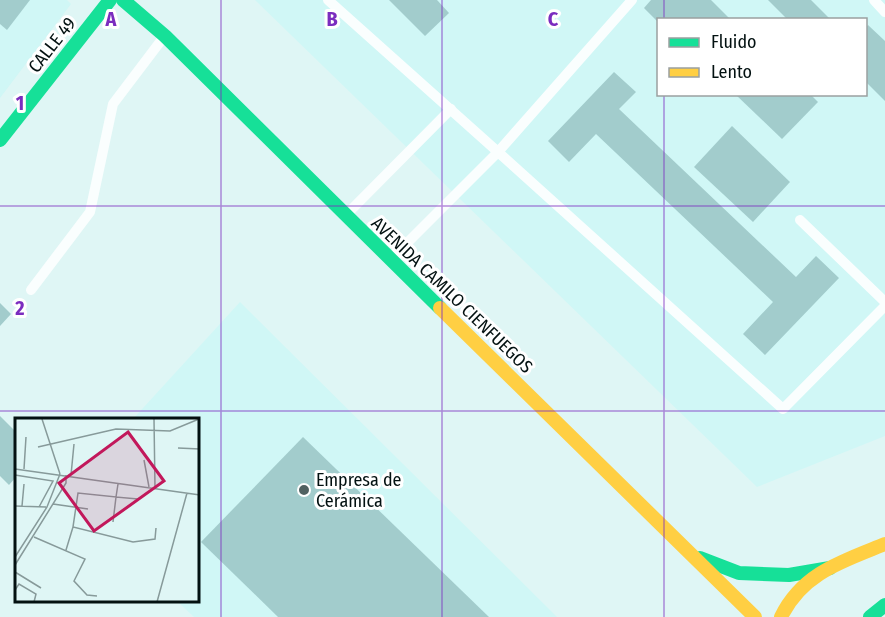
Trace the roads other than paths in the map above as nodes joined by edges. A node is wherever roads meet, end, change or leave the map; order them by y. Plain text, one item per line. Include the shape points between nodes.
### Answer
1 (110, 0) edge
2 (123, 0) edge
3 (328, 0) edge
4 (632, 0) edge
5 (874, 0) edge
6 (885, 12) edge
7 (165, 36) junction
8 (451, 109) junction
9 (0, 140) edge
10 (498, 152) junction
11 (345, 216) junction
12 (800, 220) dead end
13 (390, 260) junction
14 (32, 290) dead end
15 (885, 302) edge
16 (885, 306) edge
17 (885, 544) edge
18 (691, 554) junction
19 (830, 568) junction
20 (885, 606) edge
21 (755, 617) edge
22 (781, 617) edge
23 (870, 617) edge

1 - 9 main road, CALLE 49
2 - 7 main road, AVENIDA CAMILO CIENFUEGOS
3 - 8 lane
4 - 10 lane
5 - 6 lane
7 - 11 main road, AVENIDA CAMILO CIENFUEGOS
7 - 14 lane via 113,104 90,212
8 - 10 lane
8 - 11 lane
10 - 13 lane
10 - 16 lane via 783,409
11 - 13 main road, AVENIDA CAMILO CIENFUEGOS
12 - 15 lane
13 - 18 main road, AVENIDA CAMILO CIENFUEGOS
17 - 19 main road
18 - 19 main road via 739,573 789,574
18 - 21 main road, AVENIDA CAMILO CIENFUEGOS via 739,607
19 - 22 main road via 796,590
20 - 23 main road

